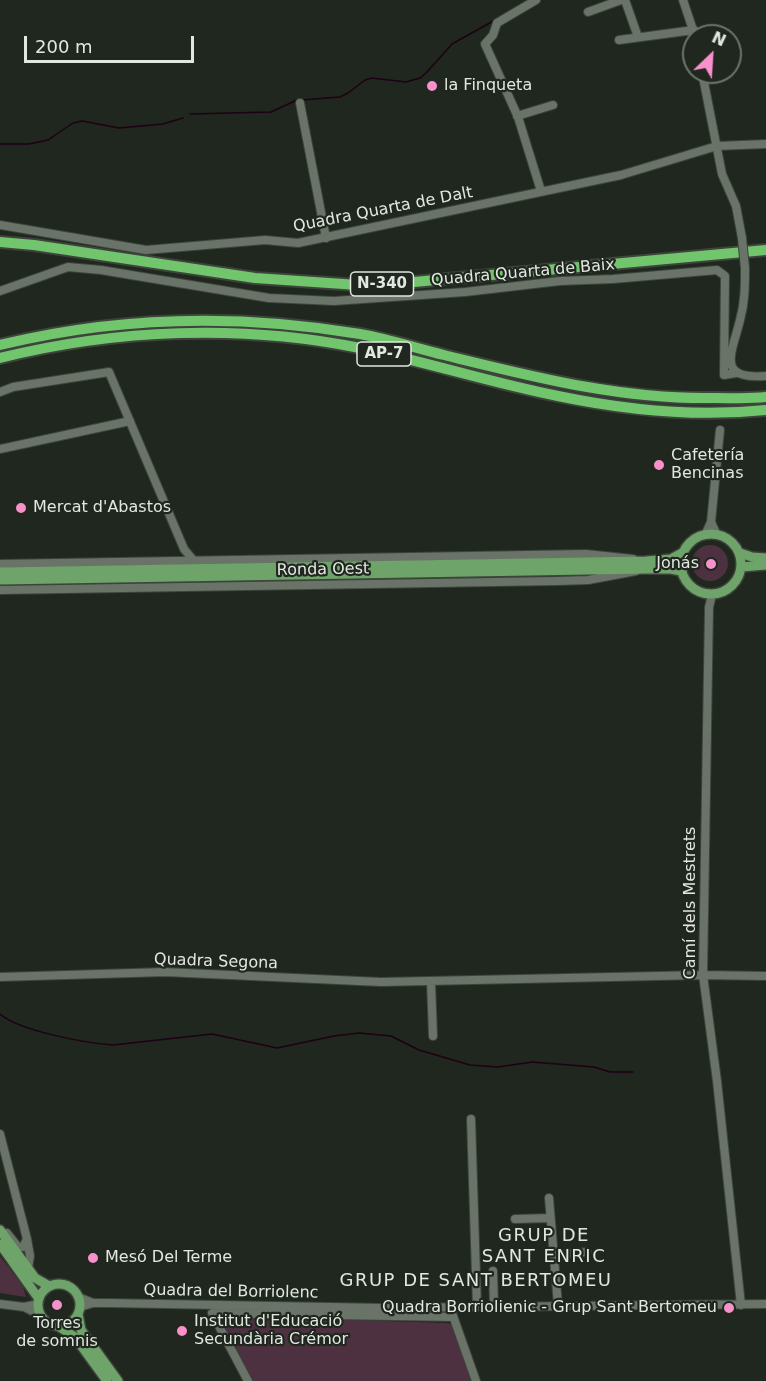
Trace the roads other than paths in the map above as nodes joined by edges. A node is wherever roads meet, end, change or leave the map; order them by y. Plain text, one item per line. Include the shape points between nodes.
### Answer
1 (536, 0) edge
2 (623, 0) edge
3 (683, 0) edge
4 (588, 12) dead end
5 (692, 24) edge
6 (682, 34) edge
7 (638, 37) junction
8 (619, 40) dead end
9 (704, 84) edge
10 (300, 103) dead end
11 (553, 105) dead end
12 (517, 116) junction
13 (766, 144) edge
14 (717, 146) junction
15 (541, 191) junction
16 (0, 225) edge
17 (326, 238) junction
18 (0, 242) edge
19 (766, 250) edge
20 (0, 291) edge
21 (0, 345) edge
22 (0, 358) edge
23 (736, 373) junction
24 (766, 376) edge
25 (0, 392) edge
26 (766, 397) edge
27 (766, 410) edge
28 (130, 421) junction
29 (720, 430) dead end
30 (0, 449) edge
31 (711, 533) junction
32 (184, 549) junction
33 (682, 553) junction
34 (740, 553) junction
35 (766, 558) edge
36 (175, 561) junction
37 (194, 561) junction
38 (0, 564) edge
39 (646, 565) junction
40 (766, 565) edge
41 (742, 567) junction
42 (681, 571) junction
43 (0, 572) edge
44 (0, 580) edge
45 (0, 590) edge
46 (709, 594) junction
47 (703, 975) junction
48 (766, 976) edge
49 (0, 977) edge
50 (431, 982) junction
51 (433, 1036) dead end
52 (471, 1119) dead end
53 (0, 1134) edge
54 (549, 1198) dead end
55 (550, 1218) junction
56 (515, 1219) dead end
57 (0, 1229) edge
58 (27, 1239) junction
59 (0, 1244) edge
60 (587, 1252) dead end
61 (554, 1255) junction
62 (28, 1268) junction
63 (493, 1271) dead end
64 (49, 1286) junction
65 (78, 1297) junction
66 (38, 1302) junction
67 (0, 1304) edge
68 (93, 1304) junction
69 (766, 1304) edge
70 (558, 1305) junction
71 (741, 1305) junction
72 (450, 1306) junction
73 (477, 1306) junction
74 (494, 1306) junction
75 (24, 1307) junction
76 (79, 1310) junction
77 (40, 1315) junction
78 (453, 1317) junction
79 (58, 1326) junction
80 (107, 1381) edge
81 (118, 1381) edge
82 (248, 1381) edge
83 (476, 1381) edge

1 - 12 street via 497,23 494,35 485,44
2 - 4 street
2 - 7 street
3 - 5 street
6 - 7 street
7 - 8 street
9 - 14 street
10 - 17 street
11 - 12 street
12 - 15 street
13 - 14 street, Quadra Quarta de Dalt
14 - 15 street, Quadra Quarta de Dalt via 621,175
14 - 23 street, bridge via 722,174 736,206 746,268 746,295 731,352 731,365
15 - 17 street, Quadra Quarta de Dalt
16 - 17 street, Quadra Quarta de Dalt via 146,250 265,240 298,243
18 - 19 highway, N-340 via 255,278 358,285
20 - 23 street, Quadra Quarta de Baix via 68,267 269,298 334,301 717,270 725,276 724,375
21 - 26 highway, AP-7 via 42,334 146,322 282,323 362,334 561,383 628,395 688,399
22 - 27 highway, AP-7 via 45,347 144,335 281,336 359,348 559,397 687,412
23 - 24 street
25 - 28 street via 109,372
28 - 30 street
28 - 32 street
29 - 31 street
31 - 33 main road via 693,539
31 - 34 main road via 729,539
32 - 36 street
32 - 37 street
33 - 39 main road, Ronda Oest
33 - 42 main road
34 - 35 main road
34 - 41 main road
36 - 37 street, Ronda Oest
36 - 38 street, Ronda Oest
37 - 39 street, Ronda Oest via 586,554 623,557
39 - 42 main road, Ronda Oest
39 - 43 main road, Ronda Oest
39 - 44 main road, Ronda Oest
39 - 45 street, Ronda Oest via 624,574 588,580
40 - 41 main road
41 - 46 main road via 733,585
42 - 46 main road via 693,589
46 - 47 street, Camí dels Mestrets
47 - 48 street, Quadra Segona
47 - 50 street, Quadra Segona
47 - 71 street, Camí dels Mestrets
49 - 50 street, Quadra Segona via 165,972
50 - 51 street
52 - 73 street
53 - 58 street
54 - 55 street
55 - 56 street
55 - 61 street
57 - 58 street via 18,1247 23,1247
57 - 62 main road
58 - 62 street
59 - 66 main road
60 - 61 street
61 - 70 street
62 - 64 main road via 35,1278
63 - 74 street
64 - 65 main road via 71,1288
64 - 66 main road
65 - 68 street, Quadra del Borriolenc
65 - 76 main road
66 - 75 street
66 - 77 main road
67 - 75 street
68 - 72 street, Quadra del Borriolenc
68 - 76 street, Quadra del Borriolenc
69 - 71 street, Quadra del Borriolenc
70 - 71 street, Quadra del Borriolenc
70 - 74 street, Quadra del Borriolenc
72 - 73 street, Quadra del Borriolenc
72 - 78 street
73 - 74 street, Quadra del Borriolenc
75 - 77 street
76 - 79 main road via 70,1323
76 - 81 main road via 81,1330
77 - 79 main road
78 - 82 street via 212,1313
78 - 83 street
79 - 80 main road via 75,1337

